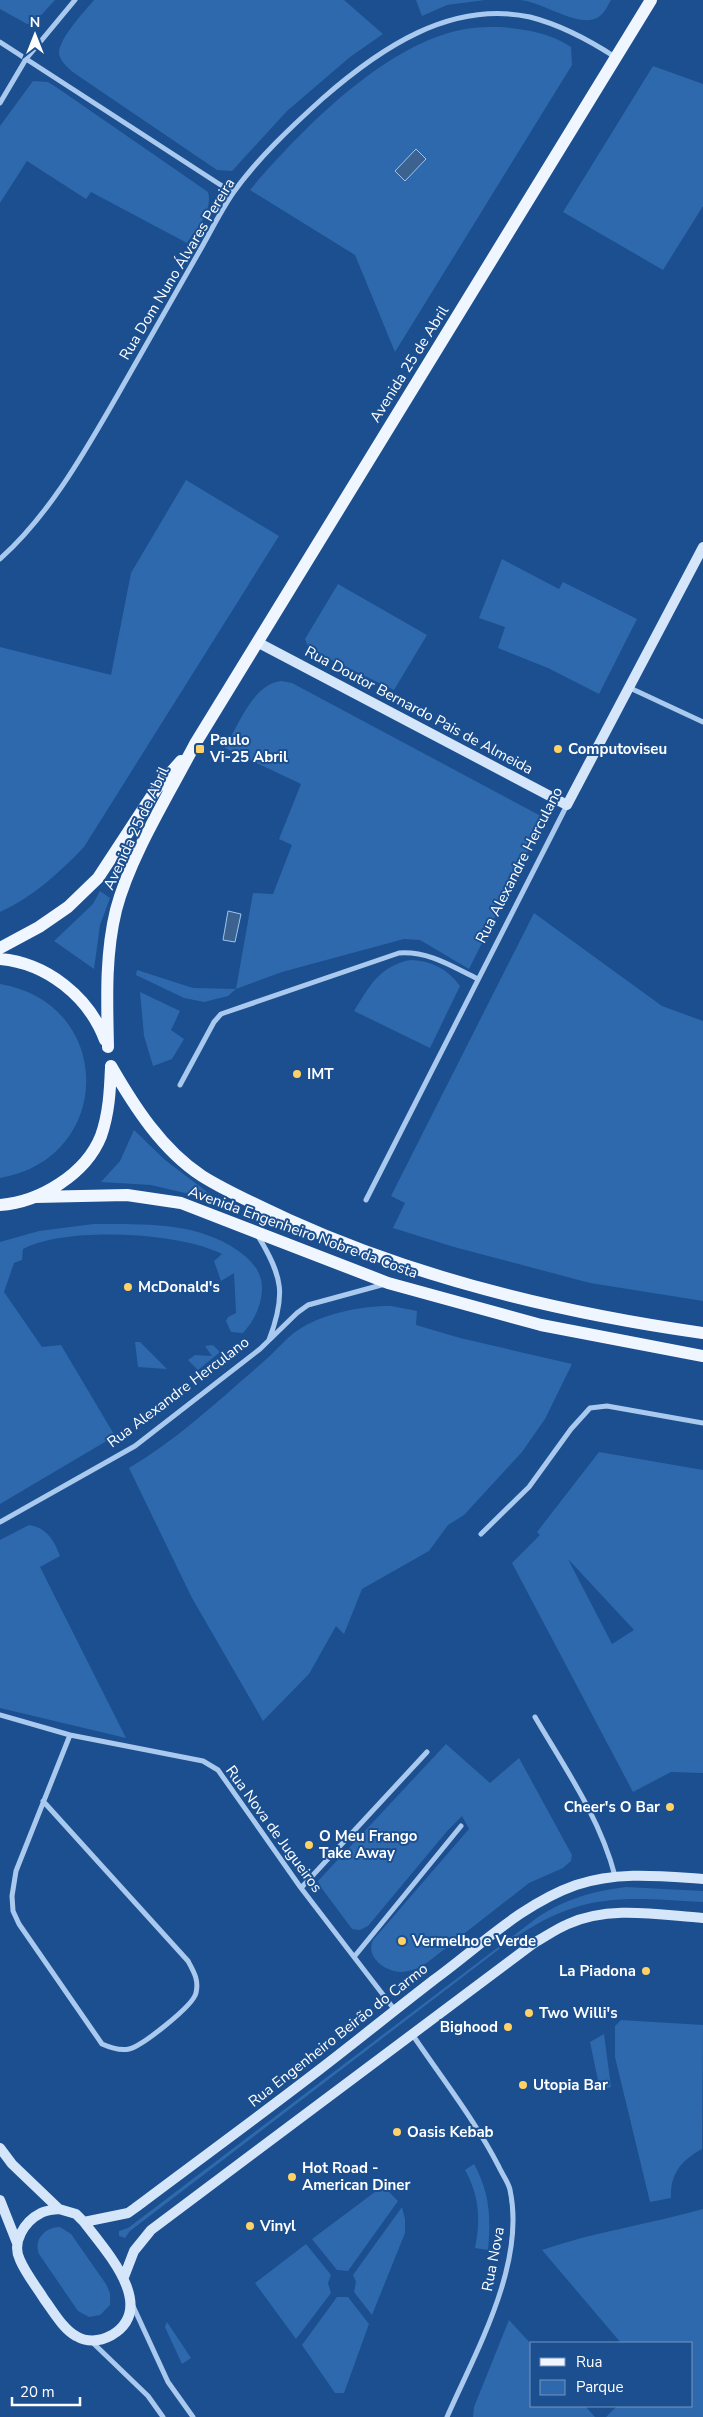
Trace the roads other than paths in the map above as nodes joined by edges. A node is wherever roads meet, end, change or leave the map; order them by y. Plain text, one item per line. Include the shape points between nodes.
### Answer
1 (75, 0) edge
2 (651, 0) edge
3 (0, 42) edge
4 (616, 57) junction
5 (26, 58) junction
6 (0, 103) edge
7 (233, 193) junction
8 (703, 547) edge
9 (0, 559) edge
10 (257, 642) junction
11 (630, 688) junction
12 (703, 722) edge
13 (195, 744) junction
14 (566, 805) junction
15 (0, 948) edge
16 (0, 959) edge
17 (478, 979) junction
18 (108, 1047) junction
19 (111, 1066) junction
20 (180, 1085) dead end
21 (35, 1197) junction
22 (366, 1200) dead end
23 (0, 1205) edge
24 (256, 1233) junction
25 (388, 1284) junction
26 (703, 1333) edge
27 (268, 1343) junction
28 (703, 1356) edge
29 (703, 1423) edge
30 (0, 1522) edge
31 (481, 1534) dead end
32 (0, 1715) edge
33 (535, 1717) dead end
34 (70, 1735) junction
35 (427, 1752) dead end
36 (43, 1801) junction
37 (461, 1826) dead end
38 (615, 1876) junction
39 (703, 1880) edge
40 (301, 1888) junction
41 (703, 1918) edge
42 (354, 1957) junction
43 (394, 2010) junction
44 (412, 2034) junction
45 (0, 2148) edge
46 (0, 2200) edge
47 (59, 2209) junction
48 (84, 2222) junction
49 (17, 2244) junction
50 (124, 2277) junction
51 (130, 2299) junction
52 (90, 2341) junction
53 (163, 2417) edge
54 (193, 2417) edge
55 (447, 2417) edge

1 - 5 street
2 - 4 main road, Avenida 25 de Abril
3 - 5 street
4 - 7 street, Rua Dom Nuno Álvares Pereira via 556,25 528,17 501,14 465,16 440,22 382,51 349,75 306,113
4 - 10 main road, Avenida 25 de Abril
5 - 6 street
5 - 7 street
7 - 9 street, Rua Dom Nuno Álvares Pereira via 82,456 28,533
8 - 11 street, Rua Alexandre Herculano
10 - 13 main road, Avenida 25 de Abril
10 - 14 street, Rua Doutor Bernardo Pais de Almeida
11 - 12 street
11 - 14 street, Rua Alexandre Herculano
13 - 15 main road, Avenida 25 de Abril via 157,788 98,878 68,907
13 - 18 main road, Avenida 25 de Abril via 131,868 119,902 111,934 107,976
14 - 17 street, Rua Alexandre Herculano
16 - 18 main road via 43,970 76,994 100,1026
17 - 20 street via 428,954 399,952 221,1014
17 - 22 street, Rua Alexandre Herculano
18 - 19 main road
19 - 21 main road via 110,1102 100,1137 80,1166 50,1190
19 - 26 main road, Avenida Engenheiro Nobre da Costa via 139,1112 171,1149 201,1175 338,1242 451,1279 596,1316
21 - 23 main road
21 - 24 main road, Avenida Engenheiro Nobre da Costa via 102,1194 152,1197 181,1203
24 - 25 main road, Avenida Engenheiro Nobre da Costa
24 - 27 street via 278,1273 280,1304
25 - 27 street, Rua Alexandre Herculano via 308,1305
25 - 28 main road, Avenida Engenheiro Nobre da Costa via 541,1325
27 - 30 street, Rua Alexandre Herculano via 135,1446
29 - 31 street via 607,1406 590,1408 529,1487
32 - 34 street, Rua Nova de Jugueiros
33 - 38 street via 599,1828
34 - 36 street
34 - 40 street, Rua Nova de Jugueiros via 204,1761 218,1770
35 - 40 street
36 - 36 street via 16,1871 13,1911 102,2044 118,2050 129,2049 187,2007 196,1995 198,1979 188,1961
37 - 42 street
38 - 39 street, Rua Engenheiro Beirão do Carmo
38 - 43 street, Rua Engenheiro Beirão do Carmo via 576,1885 522,1912
40 - 42 street, Rua Nova de Jugueiros
41 - 44 street via 626,1912 598,1915 569,1924 534,1943
42 - 43 street, Rua Nova de Jugueiros
43 - 48 street, Rua Engenheiro Beirão do Carmo via 128,2213
44 - 50 street via 151,2230 134,2251
44 - 55 street, Rua Nova via 491,2152 510,2190 513,2229 498,2299
45 - 47 street
46 - 49 street
47 - 48 street via 76,2214
47 - 49 street via 42,2212 30,2220
48 - 50 street
49 - 52 street via 20,2260 62,2323 76,2336
50 - 51 street
51 - 52 street via 130,2311 117,2332 103,2340
51 - 54 street via 168,2382
52 - 53 street via 148,2396

